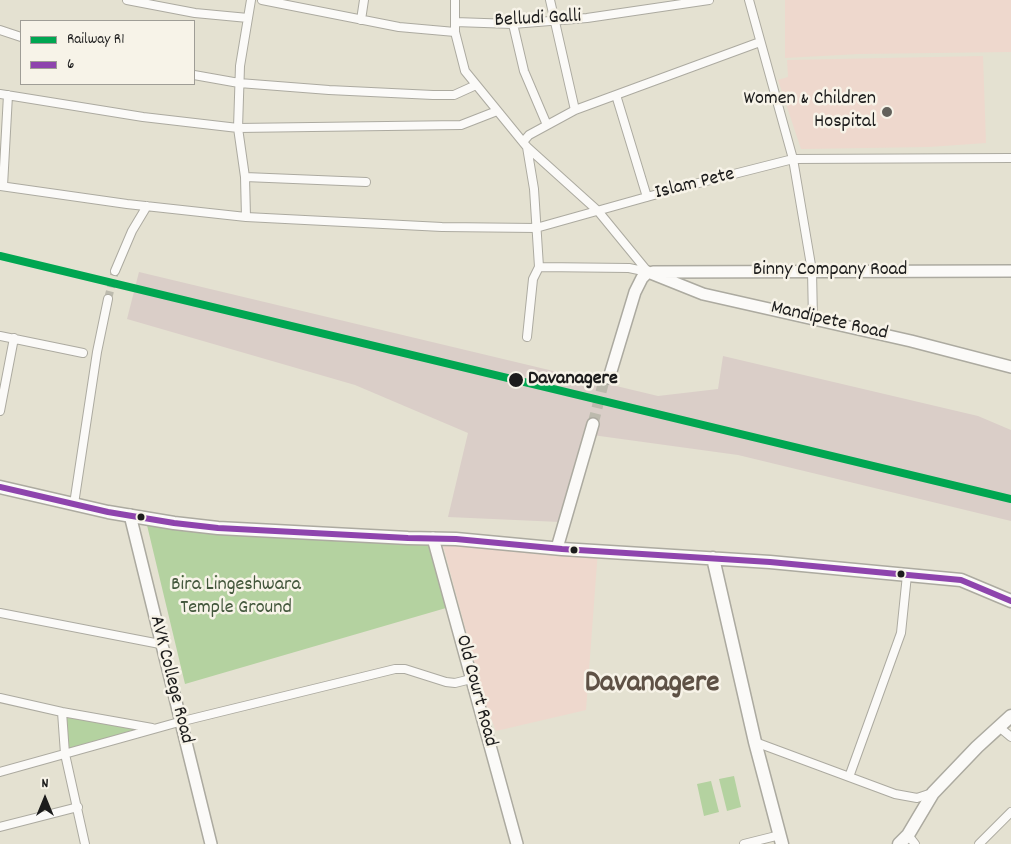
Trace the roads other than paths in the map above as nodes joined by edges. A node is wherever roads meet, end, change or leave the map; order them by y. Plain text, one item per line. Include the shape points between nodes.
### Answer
1 (127, 0) edge
2 (251, 0) edge
3 (262, 0) edge
4 (364, 0) edge
5 (454, 0) edge
6 (550, 0) edge
7 (708, 0) edge
8 (748, 0) edge
9 (248, 18) junction
10 (361, 20) junction
11 (554, 20) junction
12 (455, 22) junction
13 (514, 24) junction
14 (0, 30) edge
15 (455, 32) junction
16 (20, 37) edge
17 (760, 42) junction
18 (195, 75) edge
19 (239, 83) junction
20 (476, 84) junction
21 (4, 94) edge
22 (616, 95) junction
23 (575, 110) junction
24 (497, 111) junction
25 (547, 124) junction
26 (238, 128) junction
27 (525, 144) junction
28 (1011, 158) edge
29 (792, 159) junction
30 (245, 177) junction
31 (366, 182) dead end
32 (1, 186) edge
33 (648, 197) junction
34 (147, 206) junction
35 (598, 211) junction
36 (246, 217) junction
37 (536, 228) junction
38 (539, 267) junction
39 (1011, 270) edge
40 (646, 271) junction
41 (812, 271) junction
42 (115, 272) tunnel mouth
43 (108, 299) tunnel mouth
44 (813, 320) junction
45 (0, 336) edge
46 (528, 337) dead end
47 (14, 338) junction
48 (84, 353) dead end
49 (1011, 367) edge
50 (607, 377) tunnel mouth
51 (0, 411) edge
52 (595, 425) tunnel mouth
53 (0, 486) edge
54 (74, 504) junction
55 (130, 515) junction
56 (433, 538) junction
57 (559, 548) junction
58 (713, 558) junction
59 (907, 575) junction
60 (1011, 601) edge
61 (0, 613) edge
62 (160, 644) junction
63 (472, 679) junction
64 (0, 698) edge
65 (62, 712) junction
66 (1011, 716) edge
67 (179, 722) junction
68 (999, 726) junction
69 (156, 728) junction
70 (1011, 737) edge
71 (755, 742) junction
72 (65, 754) junction
73 (0, 772) edge
74 (849, 776) junction
75 (934, 793) junction
76 (78, 807) junction
77 (1011, 812) edge
78 (0, 827) edge
79 (781, 840) edge
80 (908, 841) edge
81 (85, 844) edge
82 (211, 844) edge
83 (517, 844) edge
84 (744, 844) edge
85 (980, 844) edge

1 - 9 street via 195,13
2 - 9 street
3 - 10 street
4 - 10 street
5 - 12 street
6 - 11 street
7 - 11 street, Belludi Galli
8 - 17 street
9 - 19 street
10 - 15 street
11 - 13 street, Belludi Galli
11 - 23 street
12 - 13 street, Belludi Galli
12 - 15 street
13 - 25 street via 524,71
14 - 16 street
15 - 20 street via 465,71
17 - 22 street
17 - 29 street
18 - 19 street
19 - 20 street via 433,95 454,95
19 - 26 street
20 - 24 street
21 - 26 street via 143,118
21 - 32 street
22 - 23 street
22 - 33 street
23 - 25 street
24 - 26 street via 461,125
24 - 27 street
25 - 27 street via 529,134
26 - 30 street
27 - 35 street
27 - 37 street
28 - 29 street, Islam Pete
29 - 33 street, Islam Pete
29 - 41 street
30 - 31 street
30 - 36 street
32 - 34 street, Islam Pete
33 - 35 street, Islam Pete
34 - 36 street, Islam Pete
34 - 42 street via 132,231
35 - 37 street, Islam Pete
35 - 40 street
36 - 37 street, Islam Pete via 442,227
37 - 38 street
38 - 40 street
38 - 46 street via 533,279
39 - 41 main road, Binny Company Road
40 - 41 main road, Binny Company Road
40 - 44 main road, Mandipete Road via 704,294
40 - 50 main road via 635,292
41 - 44 street
43 - 54 street
44 - 49 main road, Mandipete Road
45 - 47 street
47 - 48 street
47 - 51 street
52 - 57 main road
53 - 54 main road
54 - 55 main road
55 - 56 main road via 218,528
55 - 62 main road, AVK College Road
56 - 57 main road
56 - 63 main road, Old Court Road
57 - 58 main road
58 - 59 main road
58 - 71 main road
59 - 60 main road via 961,580
59 - 74 street via 901,633
61 - 62 street
62 - 67 main road, AVK College Road
63 - 67 street via 446,682 405,668 395,668
63 - 83 main road, Old Court Road
64 - 65 street
65 - 69 street
65 - 72 street
66 - 68 main road
67 - 69 street
67 - 82 main road, AVK College Road
68 - 70 street
68 - 75 main road
69 - 72 street
71 - 74 street
71 - 79 main road
72 - 73 street
72 - 76 street
74 - 75 street via 895,794 917,798
75 - 80 main road
76 - 78 street
76 - 81 street
77 - 85 street
79 - 84 street

